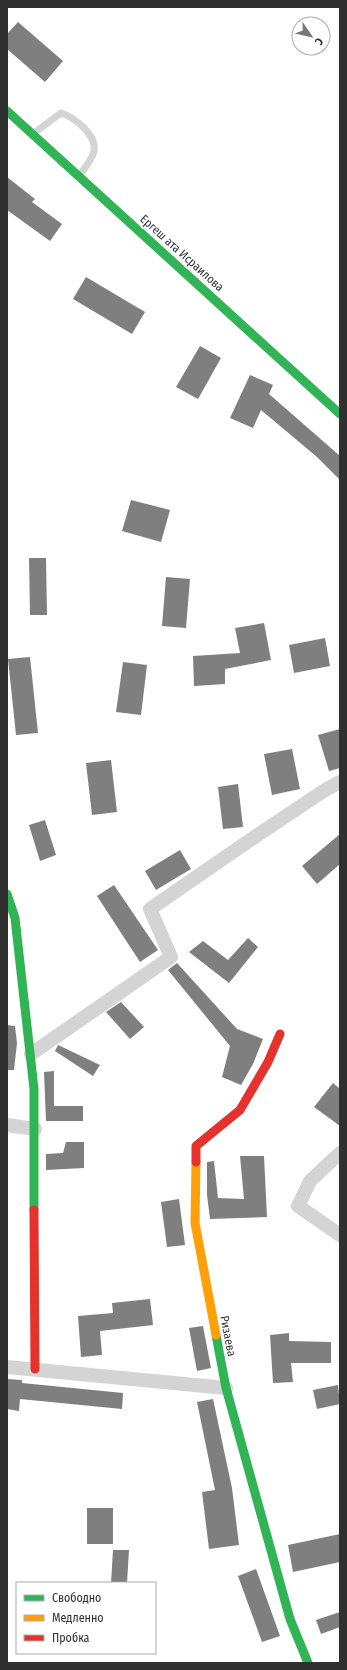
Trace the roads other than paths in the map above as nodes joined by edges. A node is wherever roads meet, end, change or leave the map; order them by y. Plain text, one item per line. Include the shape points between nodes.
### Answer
1 (7, 111) edge
2 (33, 134) junction
3 (79, 177) junction
4 (340, 414) edge
5 (340, 782) edge
6 (7, 894) edge
7 (280, 1034) dead end
8 (31, 1054) junction
9 (7, 1125) edge
10 (34, 1129) junction
11 (340, 1153) edge
12 (340, 1235) edge
13 (7, 1366) edge
14 (35, 1369) junction
15 (226, 1388) junction
16 (308, 1663) edge

1 - 2 street, Ергеш ата Исраилова
2 - 3 street, Ергеш ата Исраилова
2 - 3 lane via 61,113 68,115 81,126 93,139 94,152
3 - 4 street, Ергеш ата Исраилова
5 - 8 street via 150,909 171,957
6 - 8 street via 15,918
7 - 15 street, Ризаева via 268,1062 240,1110 196,1146 195,1224
8 - 10 street
9 - 10 street
10 - 14 street
11 - 12 street via 310,1181 298,1206
13 - 14 street
14 - 15 street
15 - 16 street, Ризаева via 290,1620

